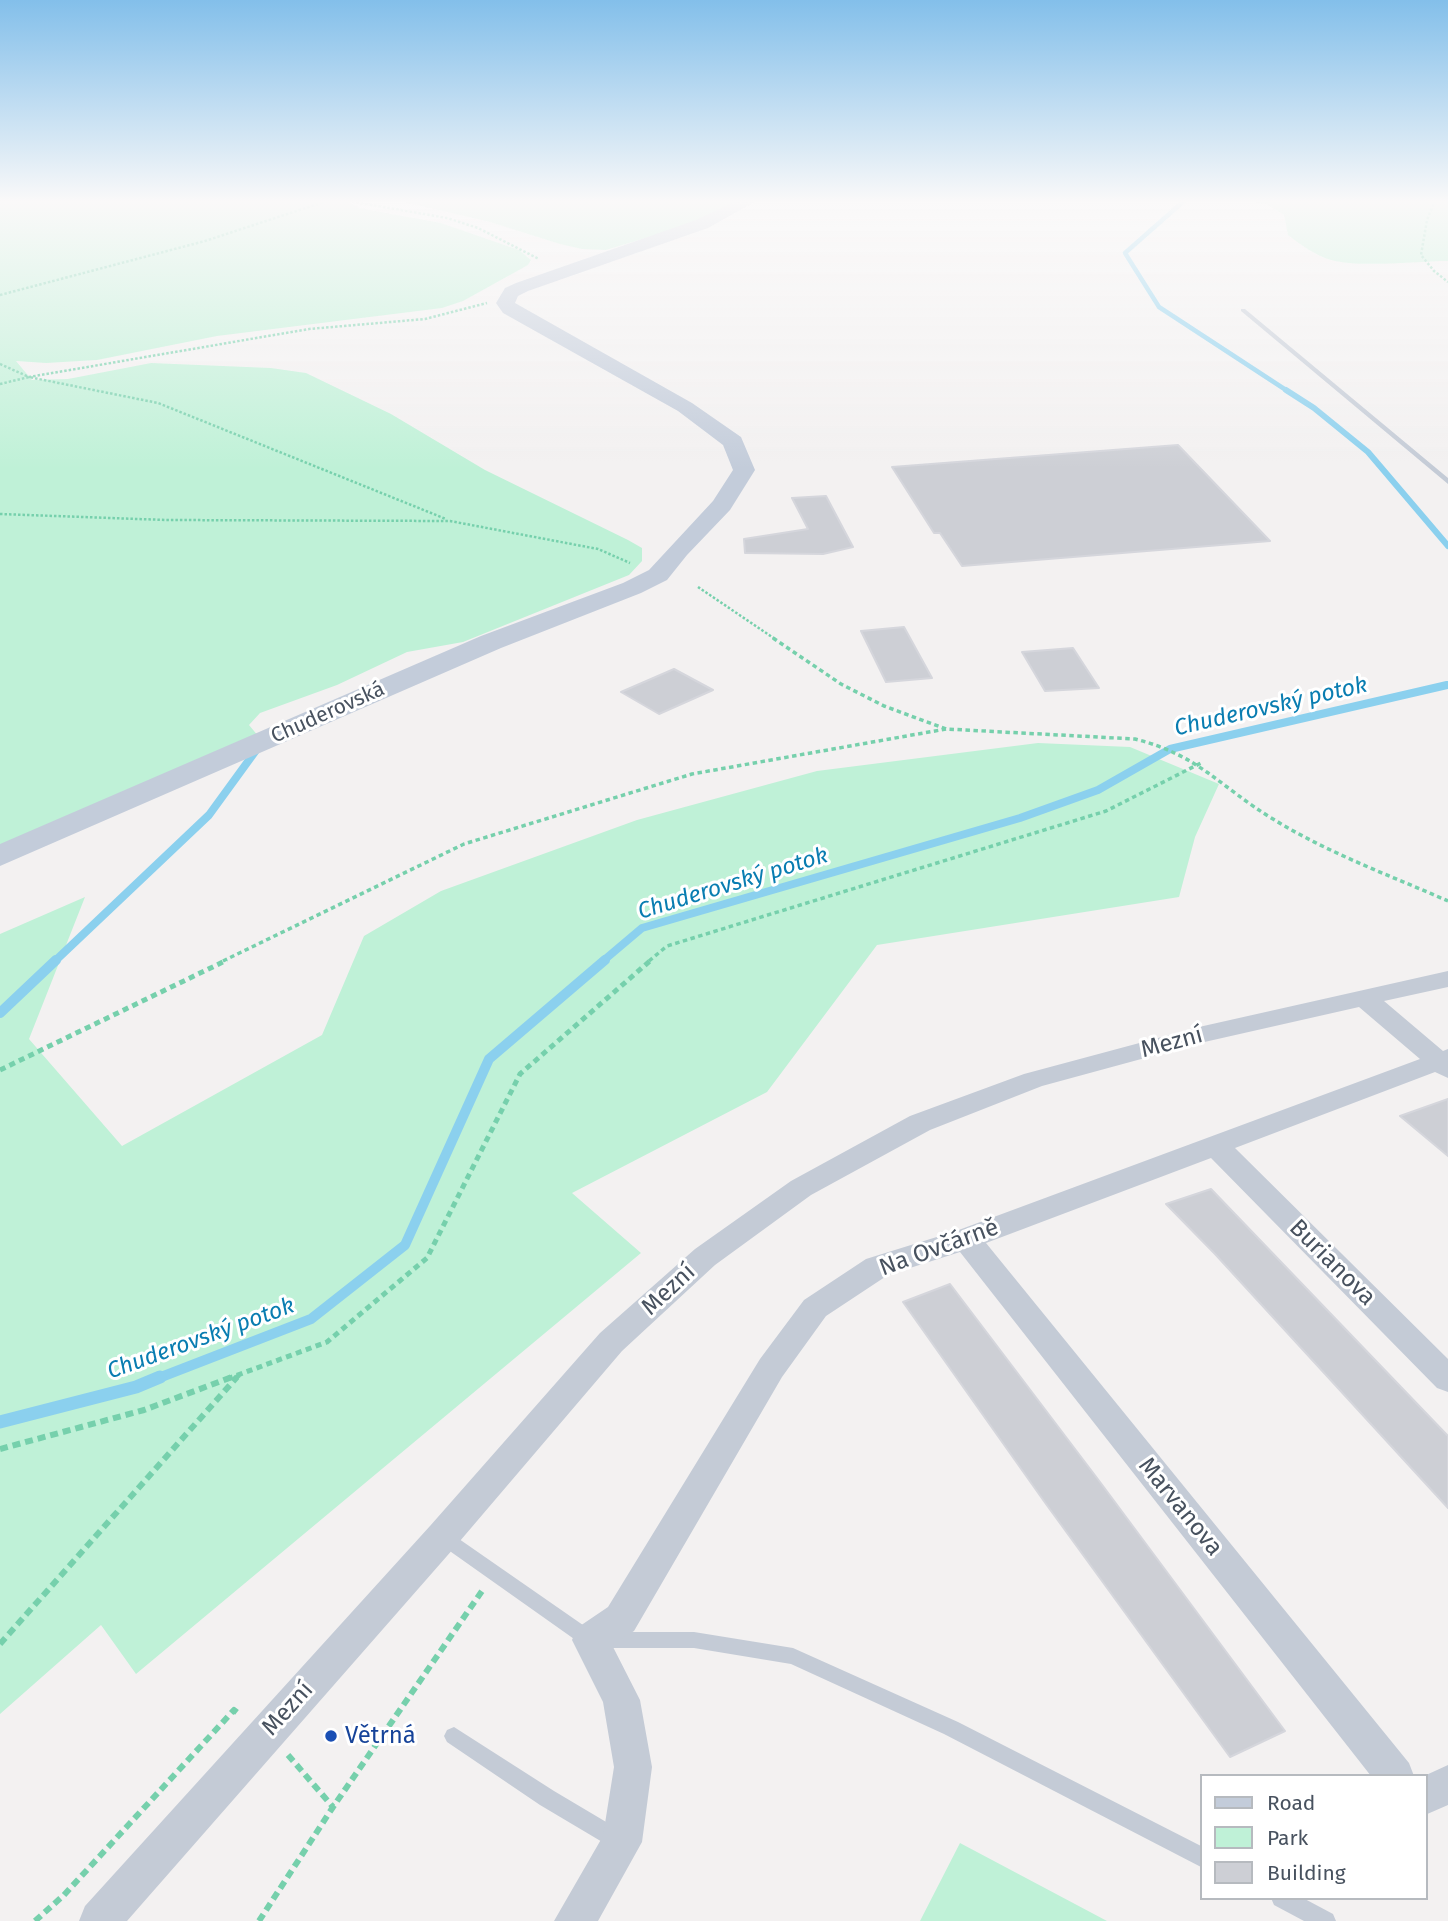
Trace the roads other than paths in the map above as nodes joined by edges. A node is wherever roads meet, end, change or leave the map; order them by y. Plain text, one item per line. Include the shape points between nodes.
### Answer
1 (518, 290) edge
2 (1243, 310) dead end
3 (1448, 482) edge
4 (0, 856) edge
5 (1448, 979) edge
6 (1363, 997) junction
7 (1445, 1063) edge
8 (1217, 1147) junction
9 (966, 1239) junction
10 (1448, 1379) edge
11 (443, 1537) junction
12 (590, 1640) junction
13 (454, 1736) dead end
14 (1393, 1774) edge
15 (1448, 1784) edge
16 (1427, 1795) edge
17 (622, 1842) junction
18 (1200, 1856) edge
19 (1285, 1900) edge
20 (100, 1921) edge
21 (575, 1921) edge
22 (1326, 1921) edge

1 - 4 street, Chuderovská via 506,298 510,309 685,407 733,442 744,470 738,484 658,575 491,642
2 - 3 lane
5 - 6 street, Mezní
6 - 7 street
6 - 11 street, Mezní via 1033,1080 920,1123 801,1188 705,1257 611,1342
7 - 8 street, Na Ovčárně
8 - 9 street, Na Ovčárně
8 - 10 street, Burianova
9 - 12 street, Na Ovčárně via 877,1268 815,1308 771,1368 621,1619
9 - 14 street, Marvanova
11 - 12 lane
11 - 20 street, Mezní
12 - 17 street via 621,1700 632,1768
12 - 18 lane via 694,1640 793,1656 951,1728
13 - 17 lane
15 - 16 street
17 - 21 street
19 - 22 lane

